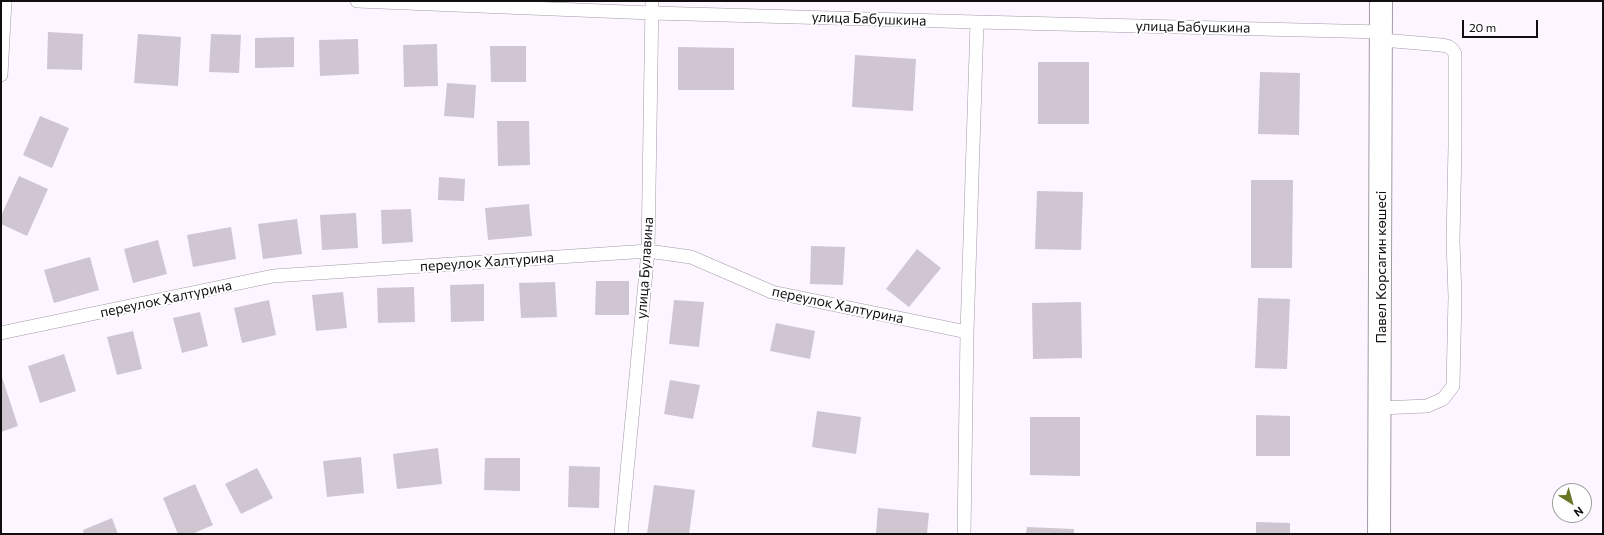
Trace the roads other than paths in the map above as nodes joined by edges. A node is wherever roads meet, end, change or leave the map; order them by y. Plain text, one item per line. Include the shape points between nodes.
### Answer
1 (4, 1) edge
2 (357, 1) edge
3 (1381, 1) edge
4 (652, 7) edge
5 (978, 22) junction
6 (1382, 36) junction
7 (1, 75) edge
8 (648, 251) junction
9 (967, 332) junction
10 (1, 333) edge
11 (1380, 408) junction
12 (621, 534) edge
13 (964, 534) edge
14 (1379, 534) edge

1 - 7 lane
2 - 4 lane, улица Бабушкина
3 - 6 street, Павел Корсагин көшесі
4 - 5 lane, улица Бабушкина
4 - 8 lane, улица Булавина
5 - 6 lane, улица Бабушкина
5 - 9 lane
6 - 11 street, Павел Корсагин көшесі
6 - 11 lane, улица Бабушкина via 1450,47 1455,54 1455,298 1453,386 1443,399 1427,406
8 - 9 lane, переулок Халтурина via 691,257 772,292
8 - 10 lane, переулок Халтурина via 274,276
8 - 12 lane, улица Булавина
9 - 13 lane
11 - 14 street, Павел Корсагин көшесі

